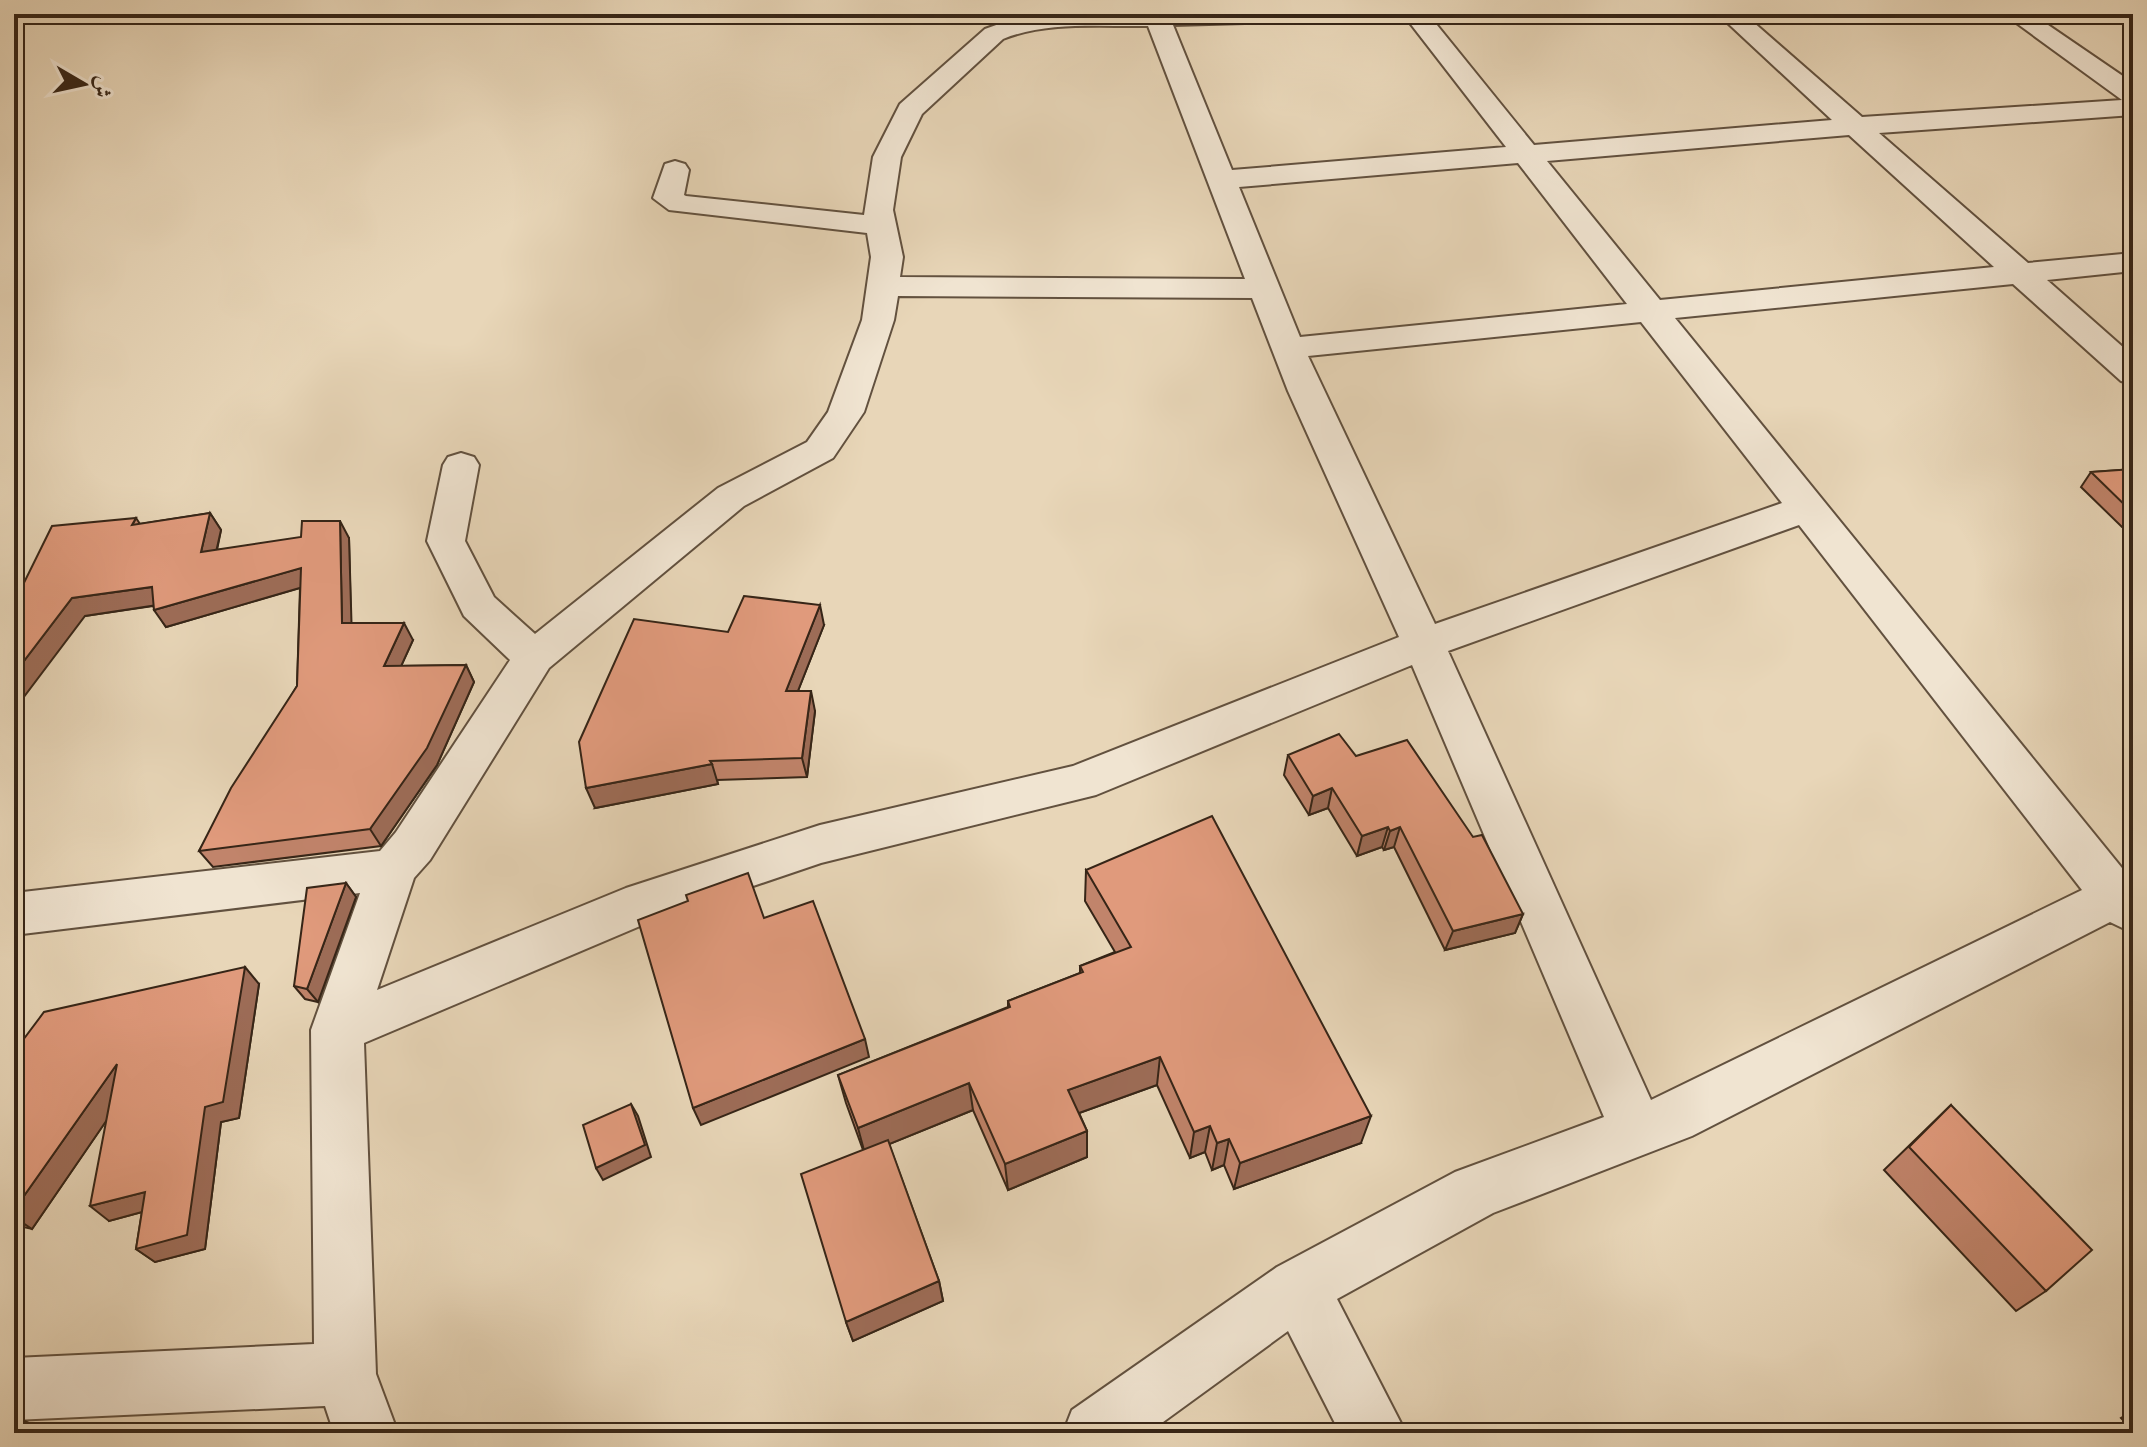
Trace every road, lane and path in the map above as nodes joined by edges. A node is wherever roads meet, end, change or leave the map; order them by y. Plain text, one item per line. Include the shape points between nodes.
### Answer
1 (1317, 14) edge
2 (1415, 14) edge
3 (1730, 14) edge
4 (2016, 14) edge
5 (1158, 19) junction
6 (2133, 95) edge
7 (2133, 107) edge
8 (1855, 126) junction
9 (1525, 154) junction
10 (675, 170) dead end
11 (1221, 180) junction
12 (882, 226) junction
13 (2133, 262) edge
14 (2019, 273) junction
15 (883, 286) junction
16 (1265, 289) junction
17 (1650, 311) junction
18 (1288, 348) junction
19 (2133, 374) edge
20 (461, 465) dead end
21 (1807, 508) junction
22 (1424, 644) junction
23 (534, 657) junction
24 (393, 869) junction
25 (2127, 900) edge
26 (14, 914) edge
27 (337, 1030) junction
28 (1638, 1132) junction
29 (1298, 1288) junction
30 (345, 1374) junction
31 (14, 1389) edge
32 (366, 1433) edge
33 (1095, 1433) edge
34 (1374, 1433) edge

1 - 5 street
2 - 9 street
3 - 8 street
4 - 6 street
5 - 11 street
5 - 12 street via 1048,21 994,34 910,110 887,157 878,210
7 - 8 street
8 - 9 street
8 - 14 street
9 - 11 street
9 - 17 street
10 - 12 street via 668,198 679,204
11 - 16 street
12 - 15 street via 887,257
13 - 14 street
14 - 17 street
14 - 19 street
15 - 16 street
15 - 23 street via 878,320 846,412 820,450 731,497
16 - 18 street
17 - 18 street
17 - 21 street
18 - 22 street
20 - 23 street via 446,541 478,606
21 - 22 street
21 - 25 street
22 - 27 street via 1080,782 820,844 643,903
22 - 28 street
23 - 24 street
24 - 26 street
24 - 27 street
25 - 28 street
27 - 30 street
28 - 29 street via 1475,1192
29 - 33 street
29 - 34 street
30 - 31 street
30 - 32 street

